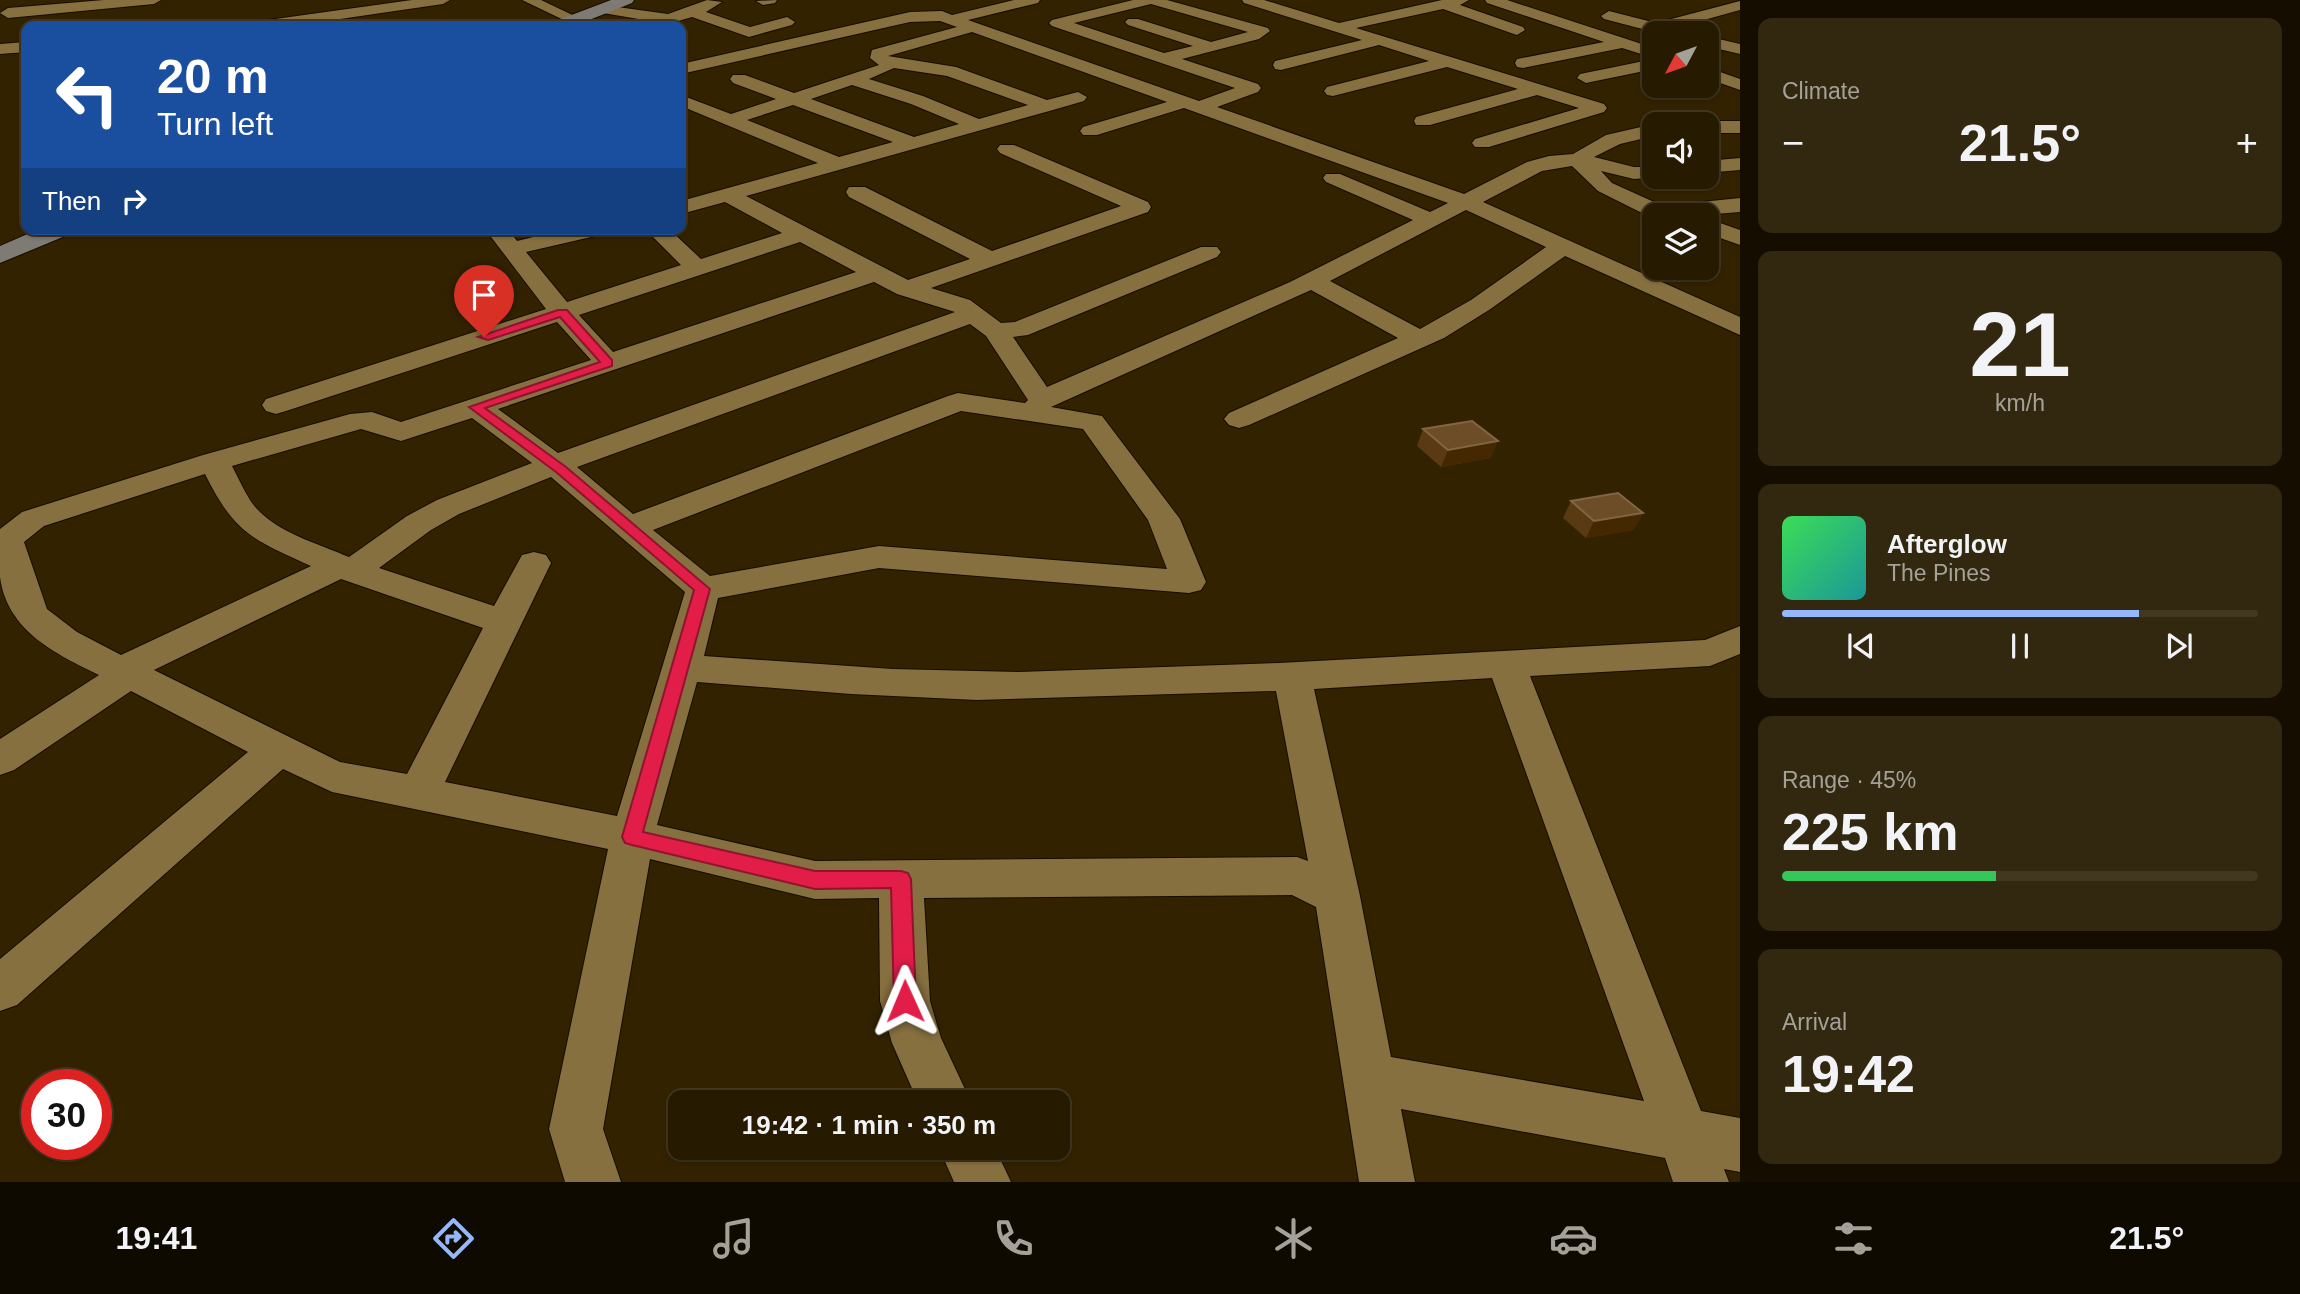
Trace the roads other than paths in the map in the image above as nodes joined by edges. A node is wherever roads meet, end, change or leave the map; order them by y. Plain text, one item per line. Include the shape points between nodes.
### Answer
1 (154, 0) edge
2 (436, 0) edge
3 (529, 0) edge
4 (626, 0) edge
5 (720, 0) edge
6 (1033, 0) edge
7 (1151, 0) edge
8 (1249, 0) edge
9 (1391, 0) edge
10 (1462, 0) edge
11 (1492, 0) edge
12 (1734, 0) edge
13 (82, 3) edge
14 (1740, 3) edge
15 (1444, 4) junction
16 (1316, 6) dead end
17 (258, 8) dead end
18 (1660, 8) dead end
19 (603, 9) junction
20 (1422, 9) junction
21 (1292, 11) junction
22 (693, 12) junction
23 (8, 13) dead end
24 (1595, 13) dead end
25 (807, 17) dead end
26 (1699, 17) junction
27 (953, 19) junction
28 (75, 21) edge
29 (260, 21) edge
30 (295, 21) edge
31 (564, 21) edge
32 (572, 21) edge
33 (1688, 21) edge
34 (1133, 22) dead end
35 (974, 26) junction
36 (1342, 27) junction
37 (1642, 28) edge
38 (1024, 31) dead end
39 (1003, 37) junction
40 (1642, 37) edge
41 (1382, 40) junction
42 (1624, 43) junction
43 (1719, 44) edge
44 (21, 47) edge
45 (1212, 47) junction
46 (0, 49) edge
47 (1642, 49) edge
48 (1739, 49) edge
49 (1580, 51) junction
50 (1719, 52) edge
51 (1165, 58) junction
52 (1449, 61) junction
53 (885, 62) junction
54 (1523, 64) dead end
55 (1281, 65) dead end
56 (1642, 66) edge
57 (686, 68) edge
58 (1404, 73) junction
59 (1719, 76) edge
60 (1586, 78) dead end
61 (739, 79) dead end
62 (854, 80) junction
63 (1736, 81) edge
64 (1441, 85) dead end
65 (1538, 89) junction
66 (1333, 91) dead end
67 (1466, 94) dead end
68 (1079, 97) dead end
69 (795, 100) junction
70 (686, 102) edge
71 (1491, 102) junction
72 (1047, 106) junction
73 (1190, 106) junction
74 (730, 120) junction
75 (1423, 121) dead end
76 (977, 125) junction
77 (1719, 127) edge
78 (1740, 127) edge
79 (1090, 131) dead end
80 (1642, 132) edge
81 (1240, 138) dead end
82 (913, 143) junction
83 (1482, 143) dead end
84 (1007, 149) dead end
85 (1577, 160) junction
86 (838, 164) junction
87 (1740, 164) edge
88 (1719, 166) edge
89 (1642, 174) edge
90 (857, 192) dead end
91 (727, 195) junction
92 (1466, 202) junction
93 (1642, 204) edge
94 (1740, 205) edge
95 (686, 207) edge
96 (1719, 208) edge
97 (1431, 220) junction
98 (1719, 230) edge
99 (802, 234) junction
100 (47, 235) edge
101 (500, 235) edge
102 (570, 235) edge
103 (662, 235) edge
104 (1740, 238) edge
105 (1563, 246) junction
106 (511, 249) junction
107 (1209, 252) dead end
108 (0, 255) edge
109 (991, 260) junction
110 (693, 269) junction
111 (877, 273) junction
112 (1312, 281) junction
113 (906, 289) junction
114 (562, 312) junction
115 (985, 323) junction
116 (1740, 327) edge
117 (1419, 340) junction
118 (608, 363) junction
119 (276, 405) dead end
120 (476, 407) junction
121 (1037, 407) junction
122 (1239, 419) dead end
123 (214, 461) junction
124 (554, 465) junction
125 (629, 527) junction
126 (534, 563) dead end
127 (346, 568) junction
128 (702, 589) junction
129 (505, 623) junction
130 (1740, 639) edge
131 (1506, 664) junction
132 (682, 667) junction
133 (125, 672) junction
134 (1292, 676) junction
135 (279, 749) junction
136 (0, 759) edge
137 (418, 793) junction
138 (632, 837) junction
139 (901, 879) junction
140 (1336, 896) junction
141 (0, 989) edge
142 (1368, 1078) junction
143 (939, 1090) edge
144 (1683, 1135) junction
145 (1740, 1145) edge
146 (973, 1160) edge
147 (593, 1182) edge
148 (983, 1182) edge
149 (1387, 1182) edge
150 (1701, 1182) edge

1 - 13 street via 125,8
2 - 30 street
3 - 31 street
4 - 19 street
5 - 22 street
6 - 27 street
7 - 45 street via 1262,31
7 - 51 street via 1052,24
8 - 21 street
9 - 20 street
10 - 15 street
11 - 42 street
12 - 14 street
13 - 23 street
13 - 28 street
14 - 26 street
15 - 20 street
15 - 49 street
16 - 21 street
17 - 29 street
18 - 26 street
19 - 22 street via 668,19
19 - 32 street
20 - 36 street
21 - 36 street
22 - 25 street via 754,34
24 - 37 street
26 - 33 street
27 - 35 street
27 - 57 street via 910,17
34 - 45 street
35 - 39 street
35 - 53 street via 876,56
36 - 41 street
38 - 39 street
39 - 73 street
40 - 42 street
41 - 52 street
41 - 55 street
42 - 47 street
42 - 49 street
43 - 48 street
44 - 46 street
45 - 51 street
48 - 50 street
49 - 54 street
51 - 73 street via 1252,88
52 - 58 street
52 - 65 street
53 - 62 street via 886,68
53 - 72 street via 950,71
56 - 60 street
58 - 64 street
58 - 66 street
59 - 63 street
61 - 69 street
62 - 69 street
62 - 76 street
65 - 71 street
65 - 83 street via 1598,108
67 - 71 street
68 - 72 street
69 - 74 street
69 - 82 street
70 - 74 street
71 - 75 street
72 - 76 street
73 - 79 street
73 - 92 street
74 - 86 street
76 - 82 street
77 - 78 street
80 - 85 street via 1594,147
81 - 97 street
82 - 86 street
84 - 109 street via 1140,207
85 - 89 street
85 - 92 street via 1543,163
85 - 93 street via 1605,187
86 - 91 street
87 - 88 street
90 - 109 street
91 - 95 street
91 - 99 street
92 - 97 street
92 - 105 street
94 - 96 street
97 - 112 street
98 - 104 street
99 - 110 street
99 - 111 street
100 - 108 street
101 - 106 street
102 - 106 street
103 - 110 street
105 - 116 street
105 - 117 street via 1480,305
106 - 114 street
107 - 115 street via 1019,329
109 - 113 street
110 - 114 street
111 - 113 street
111 - 118 street
112 - 117 street
112 - 121 street
113 - 115 street via 961,305
114 - 118 street
114 - 119 street
115 - 121 street
115 - 124 street
117 - 122 street
118 - 120 street
120 - 123 street via 401,432 377,420 360,420
120 - 124 street
121 - 125 street via 958,402
121 - 128 street via 1092,422 1164,519 1189,582 879,557
123 - 127 street via 237,506 251,521 271,535
123 - 133 street via 33,519 7,541 34,619
124 - 125 street
124 - 127 street via 433,514
125 - 128 street
126 - 129 street
127 - 129 street
127 - 133 street
128 - 132 street
129 - 137 street
130 - 131 street via 1710,653
131 - 134 street
131 - 144 street
132 - 134 street via 815,679 1017,686
132 - 138 street
133 - 135 street
133 - 136 street
134 - 140 street
135 - 137 street via 332,776
135 - 141 street
137 - 138 street
138 - 139 street via 815,880
138 - 147 street via 576,1129
139 - 140 street via 1297,876
139 - 143 street via 905,1001 917,1043
140 - 142 street
142 - 144 street
142 - 149 street
144 - 145 street
144 - 150 street
146 - 148 street

